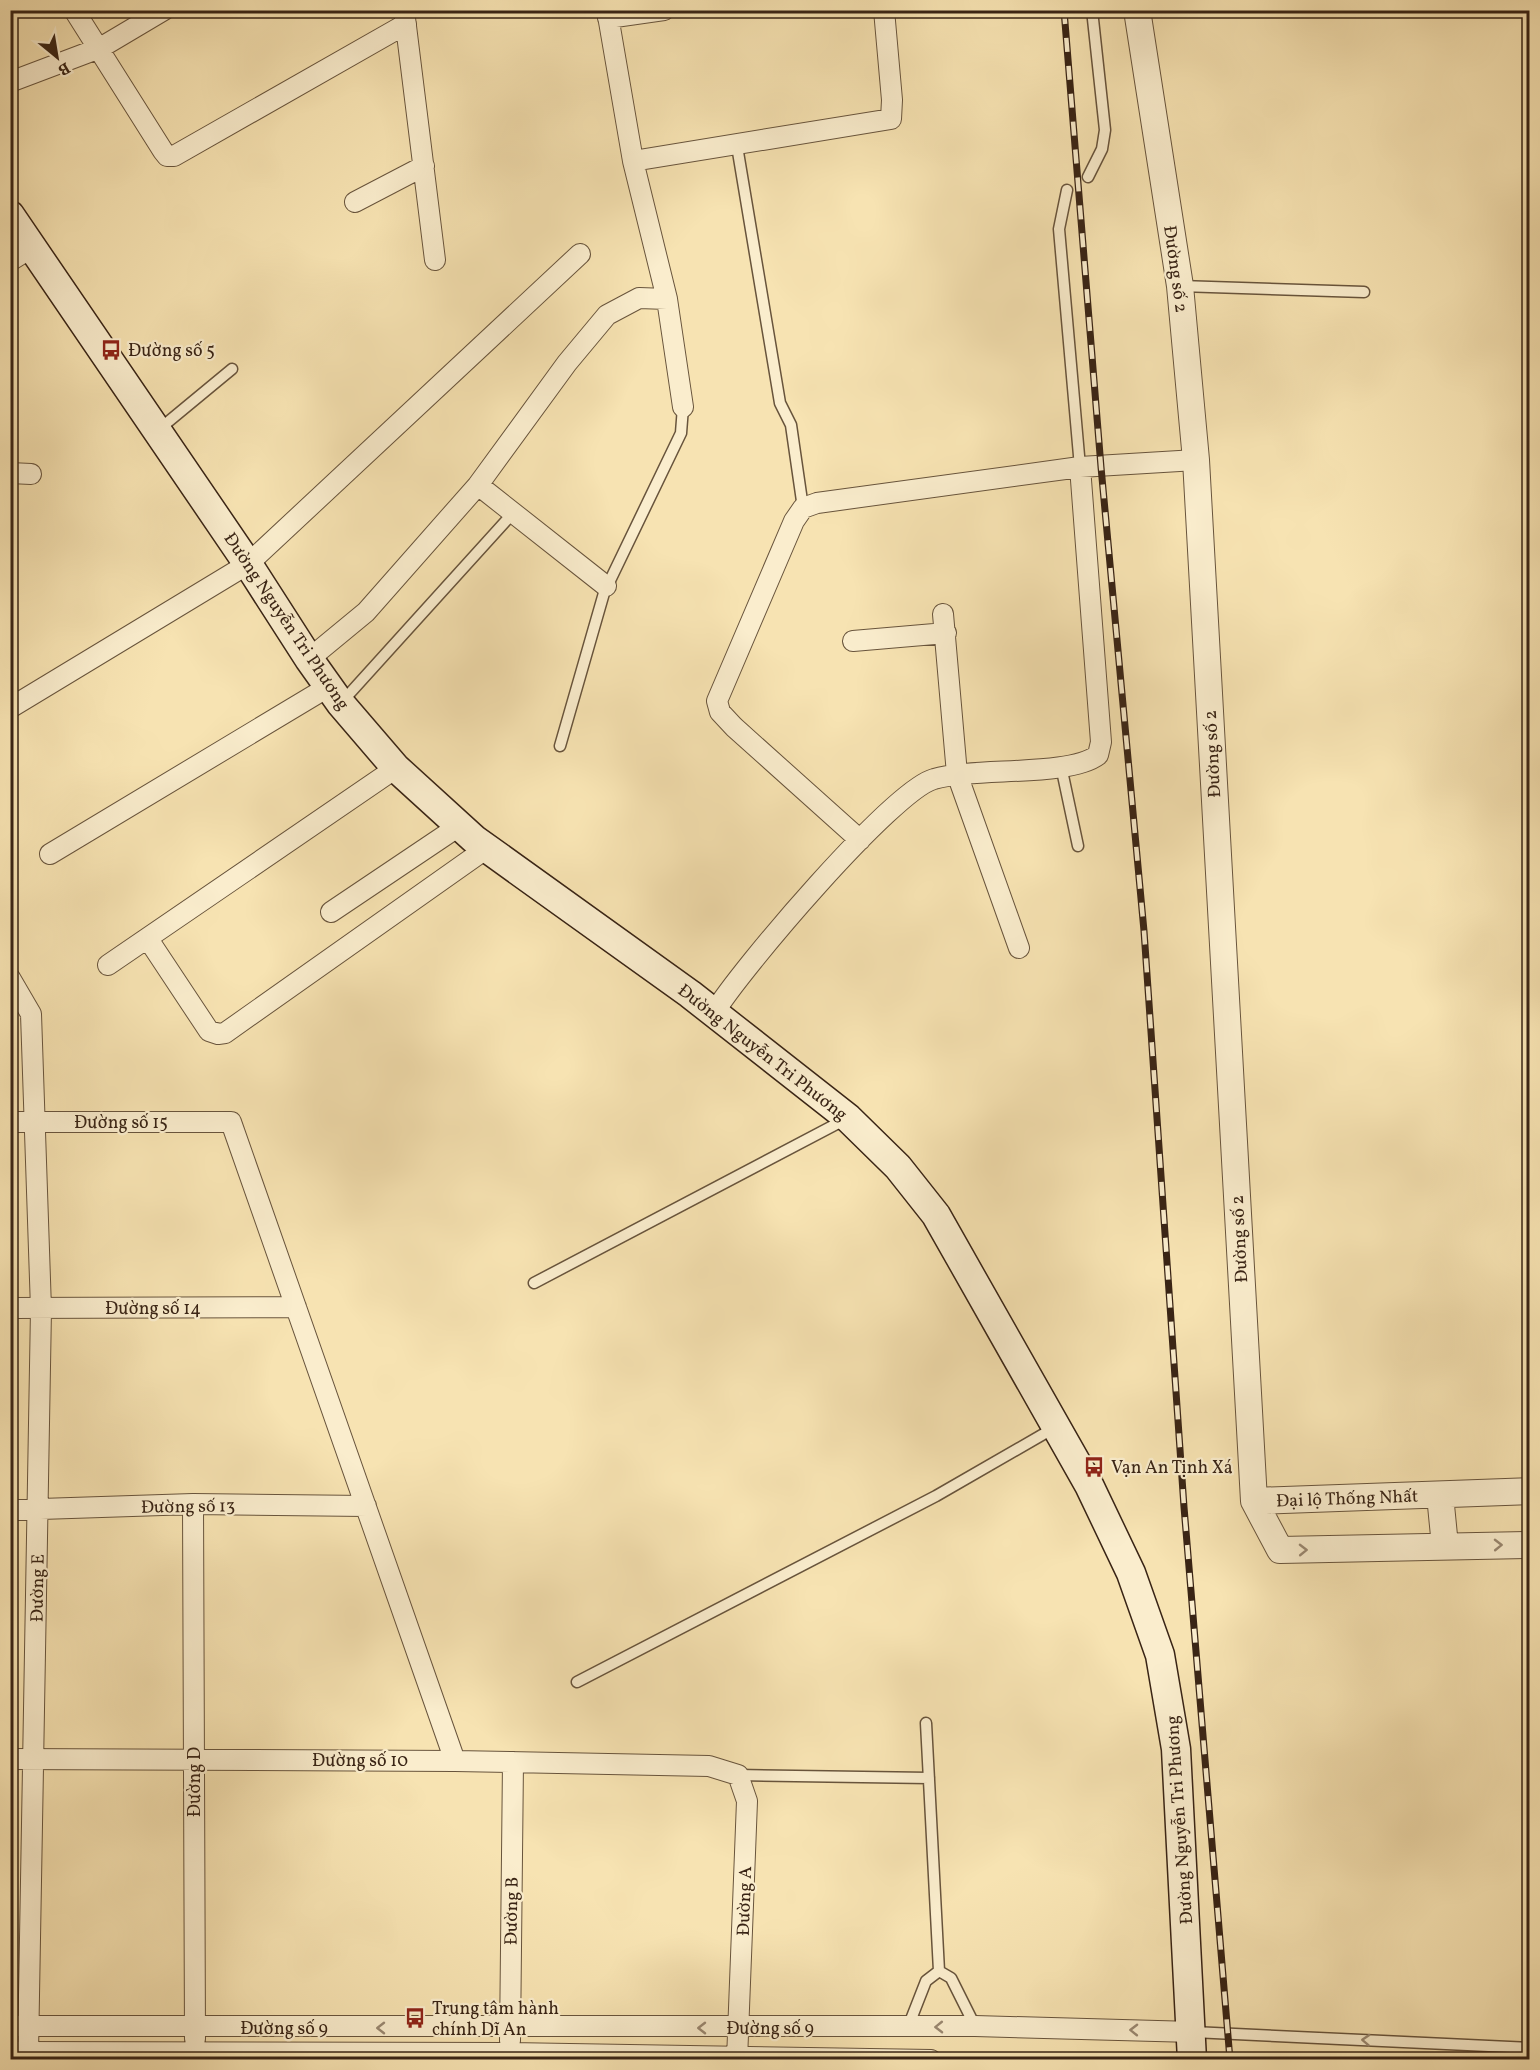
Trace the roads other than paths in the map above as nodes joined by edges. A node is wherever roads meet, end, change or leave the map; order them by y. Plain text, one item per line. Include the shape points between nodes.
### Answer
1 (74, 10) edge
2 (164, 10) edge
3 (664, 10) edge
4 (884, 10) edge
5 (1092, 10) edge
6 (1137, 10) edge
7 (608, 14) edge
8 (405, 17) edge
9 (100, 48) junction
10 (10, 82) edge
11 (737, 146) junction
12 (633, 161) junction
13 (424, 166) junction
14 (1086, 173) dead end
15 (1069, 194) dead end
16 (355, 202) dead end
17 (10, 215) edge
18 (21, 254) edge
19 (580, 254) dead end
20 (435, 260) dead end
21 (1180, 286) junction
22 (1364, 292) dead end
23 (667, 299) junction
24 (232, 369) dead end
25 (683, 407) joint
26 (157, 431) junction
27 (1196, 460) junction
28 (1080, 467) junction
29 (10, 473) edge
30 (31, 474) dead end
31 (478, 485) junction
32 (803, 508) junction
33 (513, 513) junction
34 (248, 564) junction
35 (606, 586) junction
36 (853, 641) dead end
37 (309, 659) junction
38 (335, 695) junction
39 (10, 708) edge
40 (561, 746) dead end
41 (1061, 766) junction
42 (396, 768) junction
43 (957, 774) junction
44 (459, 826) junction
45 (861, 840) junction
46 (1078, 846) dead end
47 (487, 848) junction
48 (50, 854) dead end
49 (331, 912) dead end
50 (147, 939) junction
51 (1019, 948) dead end
52 (108, 965) dead end
53 (10, 978) edge
54 (714, 1013) junction
55 (848, 1118) junction
56 (10, 1122) edge
57 (36, 1123) junction
58 (534, 1283) dead end
59 (296, 1307) junction
60 (10, 1308) edge
61 (41, 1309) junction
62 (1057, 1426) junction
63 (1530, 1491) edge
64 (1440, 1495) junction
65 (1254, 1501) junction
66 (193, 1504) junction
67 (366, 1506) junction
68 (10, 1510) edge
69 (38, 1511) junction
70 (1530, 1545) edge
71 (1445, 1546) junction
72 (577, 1682) dead end
73 (926, 1723) dead end
74 (10, 1759) edge
75 (194, 1759) junction
76 (35, 1761) junction
77 (456, 1761) junction
78 (513, 1762) junction
79 (738, 1775) junction
80 (929, 1778) junction
81 (939, 1971) junction
82 (20, 2026) edge
83 (975, 2026) junction
84 (908, 2027) junction
85 (195, 2028) junction
86 (510, 2028) junction
87 (740, 2028) junction
88 (1193, 2046) edge
89 (1530, 2048) edge
90 (19, 2052) edge
91 (510, 2056) edge
92 (195, 2057) edge
93 (737, 2057) edge
94 (931, 2060) edge

1 - 9 street
2 - 9 street
3 - 7 street
4 - 11 street via 891,119
5 - 14 lane via 1105,130 1099,156
6 - 21 street, Đường số 2
7 - 12 street
8 - 9 street via 174,156 163,151
8 - 13 street
9 - 10 street
11 - 12 street
11 - 32 lane via 780,403 791,425
12 - 23 street
13 - 16 street
13 - 20 street
15 - 28 lane via 1059,229
17 - 18 main road, Đường Nguyễn Tri Phương
18 - 26 main road, Đường Nguyễn Tri Phương
19 - 34 street
21 - 22 lane
21 - 27 street, Đường số 2
23 - 25 street
23 - 31 street via 639,298 607,315
24 - 26 lane
25 - 35 lane via 681,433
26 - 34 main road, Đường Nguyễn Tri Phương
27 - 28 street
27 - 65 street, Đường số 2
28 - 32 street
28 - 41 street via 1101,742 1098,755 1090,761
29 - 30 street
31 - 33 street
31 - 37 street via 366,612
32 - 45 street via 717,701 720,712 734,727
33 - 35 street
33 - 38 lane
34 - 37 main road, Đường Nguyễn Tri Phương
34 - 39 street
35 - 40 lane
36 - 43 street via 945,623
37 - 38 main road, Đường Nguyễn Tri Phương
38 - 42 main road, Đường Nguyễn Tri Phương
38 - 48 street
41 - 43 street
41 - 46 lane
42 - 44 main road, Đường Nguyễn Tri Phương
42 - 50 street
43 - 45 street via 921,783
43 - 51 street
44 - 47 main road, Đường Nguyễn Tri Phương
44 - 49 street
45 - 54 street via 757,954
47 - 50 street via 225,1033 209,1031
47 - 54 main road, Đường Nguyễn Tri Phương
50 - 52 street
53 - 57 street, Đường E via 31,1014
54 - 55 main road, Đường Nguyễn Tri Phương
55 - 58 lane
55 - 62 main road, Đường Nguyễn Tri Phương via 898,1167 936,1215
56 - 57 street, Đường số 15
57 - 59 street, Đường số 15 via 231,1122
57 - 61 street, Đường E
59 - 61 street, Đường số 14
59 - 67 street
60 - 61 street, Đường số 14
61 - 69 street, Đường E
62 - 72 lane via 936,1496
62 - 88 main road, Đường Nguyễn Tri Phương via 1127,1565 1151,1627 1167,1685 1176,1749
63 - 64 street, Đại lộ Thống Nhất
64 - 65 street, Đại lộ Thống Nhất
64 - 71 street
65 -> 71 street, Đại lộ Thống Nhất via 1280,1550
66 - 67 street, Đường số 13
66 - 69 street, Đường số 13
66 - 75 street, Đường D
67 - 77 street
68 - 69 street, Đường số 13
69 - 76 street, Đường E
71 -> 70 street, Đại lộ Thống Nhất
73 - 80 lane
74 - 76 street, Đường số 10
75 - 76 street, Đường số 10
75 - 77 street, Đường số 10
75 - 85 street, Đường D
76 - 82 street, Đường E
77 - 78 street, Đường số 10
78 - 79 street, Đường số 10 via 709,1766
78 - 86 street, Đường B
79 - 80 lane
79 - 87 street, Đường A via 747,1802
80 - 81 lane
81 - 83 lane via 951,1978
81 - 84 lane via 926,1981
82 - 85 street, Đường số 9
82 - 90 street, Đường E
83 -> 84 street, Đường số 9
88 -> 83 street, Đường số 9
84 - 87 street, Đường số 9
86 -> 85 street, Đường số 9
85 - 92 street, Đường D
87 -> 86 street, Đường số 9
86 - 91 street, Đường B
87 - 93 street, Đường A
89 -> 88 lane, Đường số 9
90 - 92 street, Đường số 9
91 - 92 street, Đường số 9
91 - 93 street, Đường số 9
93 - 94 street, Đường số 9

